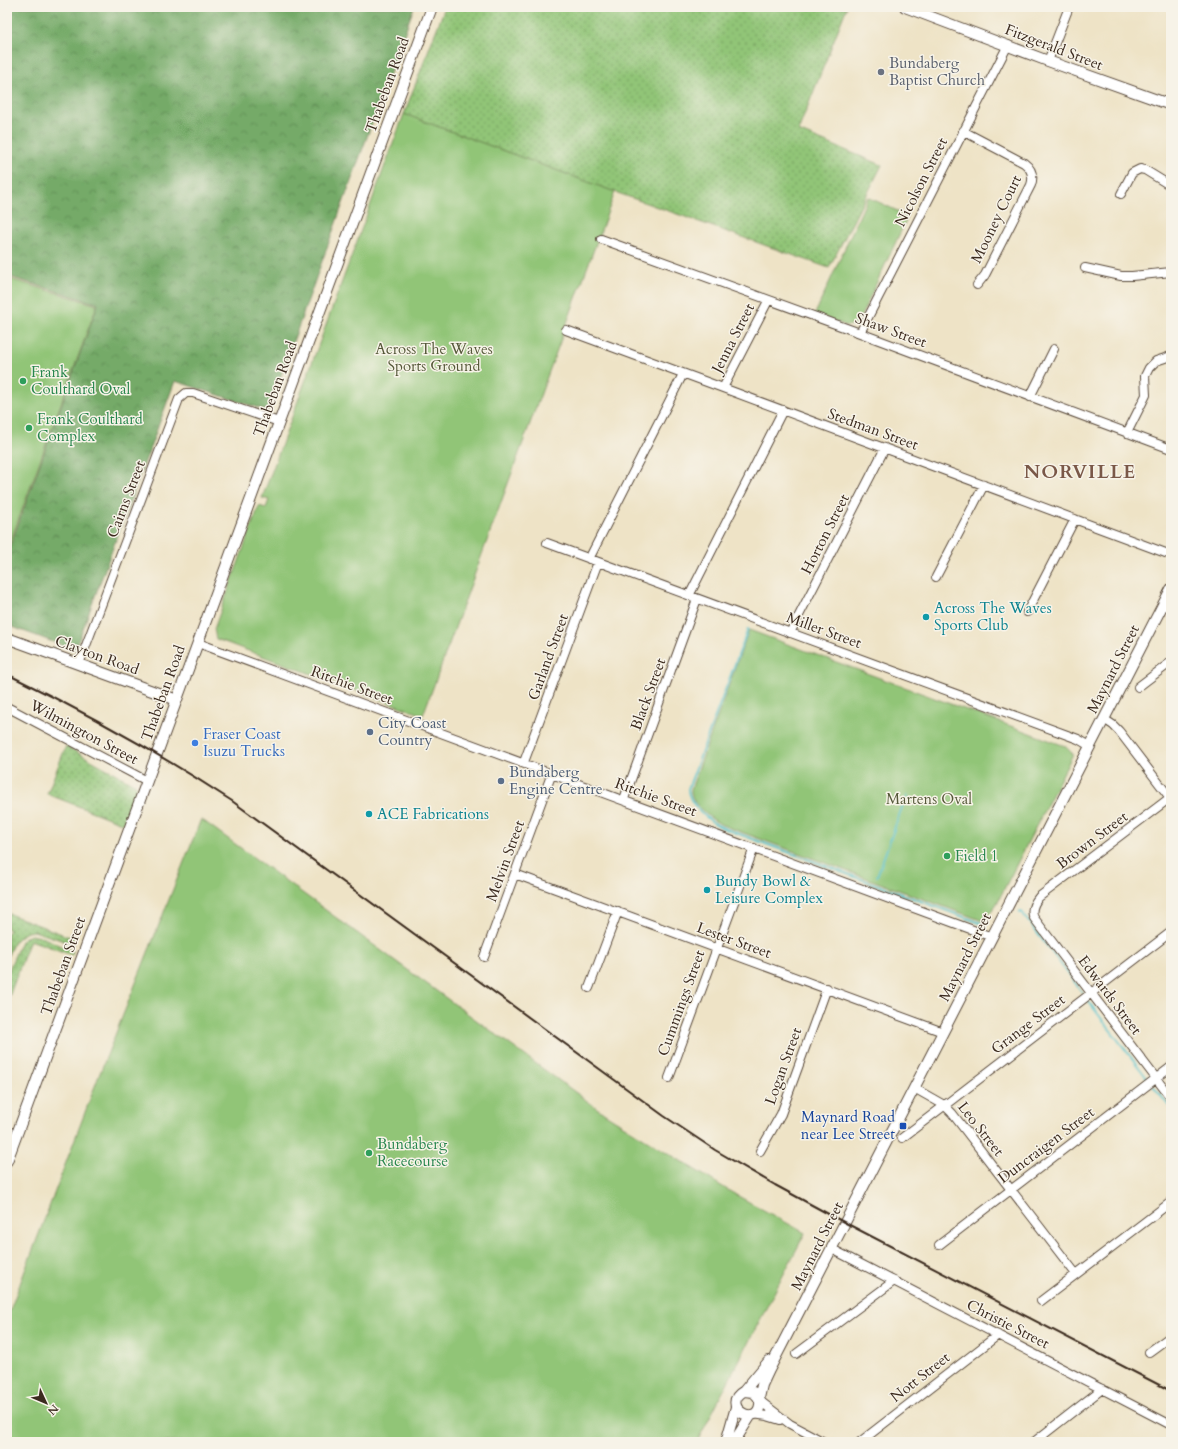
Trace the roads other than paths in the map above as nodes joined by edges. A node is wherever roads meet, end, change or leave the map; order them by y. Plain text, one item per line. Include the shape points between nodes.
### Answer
1 (432, 7) edge
2 (905, 7) edge
3 (1068, 7) edge
4 (1008, 45) junction
5 (1048, 61) junction
6 (1171, 105) edge
7 (963, 131) junction
8 (1171, 186) edge
9 (1121, 194) dead end
10 (601, 239) dead end
11 (1085, 268) dead end
12 (1171, 272) edge
13 (977, 285) dead end
14 (768, 301) junction
15 (566, 330) dead end
16 (860, 333) junction
17 (1054, 349) dead end
18 (1171, 356) edge
19 (683, 374) junction
20 (723, 388) junction
21 (1030, 397) junction
22 (783, 410) junction
23 (279, 422) junction
24 (1127, 432) junction
25 (885, 448) junction
26 (1171, 449) edge
27 (984, 485) junction
28 (1075, 519) junction
29 (546, 543) dead end
30 (1171, 555) edge
31 (589, 559) junction
32 (598, 562) junction
33 (936, 577) dead end
34 (1171, 588) edge
35 (689, 596) junction
36 (697, 599) junction
37 (1027, 612) dead end
38 (790, 633) junction
39 (7, 638) edge
40 (198, 643) junction
41 (1171, 662) edge
42 (79, 664) junction
43 (1138, 687) dead end
44 (177, 700) junction
45 (7, 707) edge
46 (1104, 719) junction
47 (1090, 746) junction
48 (524, 762) junction
49 (552, 773) junction
50 (147, 781) junction
51 (1171, 798) edge
52 (624, 800) junction
53 (754, 848) junction
54 (515, 874) junction
55 (1033, 907) joint
56 (618, 911) junction
57 (1171, 932) edge
58 (992, 937) junction
59 (716, 948) junction
60 (484, 957) dead end
61 (589, 988) dead end
62 (827, 988) junction
63 (1091, 993) junction
64 (943, 1032) junction
65 (1171, 1067) edge
66 (669, 1078) dead end
67 (1156, 1078) junction
68 (914, 1088) junction
69 (1171, 1098) edge
70 (944, 1105) junction
71 (902, 1138) dead end
72 (760, 1151) dead end
73 (7, 1161) edge
74 (1010, 1190) junction
75 (1171, 1202) edge
76 (939, 1244) dead end
77 (832, 1249) junction
78 (1076, 1274) junction
79 (894, 1281) junction
80 (1041, 1301) dead end
81 (998, 1335) junction
82 (1171, 1336) edge
83 (784, 1340) junction
84 (1150, 1352) dead end
85 (796, 1354) dead end
86 (1102, 1389) junction
87 (744, 1391) junction
88 (760, 1399) junction
89 (736, 1407) junction
90 (752, 1414) junction
91 (790, 1424) junction
92 (1171, 1425) edge
93 (726, 1442) edge
94 (734, 1442) edge
95 (824, 1442) edge
96 (860, 1442) edge
97 (1034, 1442) edge

1 - 23 street, Thabeban Road
2 - 4 street, Fitzgerald Street
3 - 5 street
4 - 5 street, Fitzgerald Street
4 - 7 street, Nicolson Street
5 - 6 street, Fitzgerald Street
7 - 13 street, Mooney Court via 1024,162 1032,175 1030,185 985,275
7 - 16 street, Nicolson Street
8 - 9 street via 1140,169 1132,173
10 - 14 street, Shaw Street
11 - 12 street via 1121,276
14 - 16 street, Shaw Street
14 - 20 street, Jenna Street
15 - 19 street, Stedman Street
16 - 21 street, Shaw Street
17 - 21 street
18 - 24 street via 1156,361 1149,368 1145,376 1146,395
19 - 20 street, Stedman Street
19 - 31 street
20 - 22 street, Stedman Street
21 - 24 street, Shaw Street
22 - 25 street, Stedman Street
22 - 35 street
23 - 40 street, Thabeban Road
23 - 42 street, Cairns Street via 193,393 186,393 179,399
24 - 26 street, Shaw Street
25 - 27 street, Stedman Street
25 - 38 street, Horton Street
27 - 28 street, Stedman Street
27 - 33 street
28 - 30 street, Stedman Street
28 - 37 street
29 - 31 street, Miller Street
31 - 32 street, Miller Street
32 - 35 street, Miller Street
32 - 48 street, Garland Street
34 - 46 street, Maynard Street
35 - 36 street, Miller Street
36 - 38 street, Miller Street
36 - 52 street, Black Street
38 - 47 street, Miller Street via 1078,739
39 - 42 street, Clayton Road
40 - 44 street, Thabeban Road
40 - 48 street, Ritchie Street
41 - 43 street
42 - 44 street, Clayton Road
44 - 50 street, Thabeban Road
45 - 50 street, Wilmington Street
46 - 47 street, Maynard Street
46 - 51 street via 1119,731
47 - 58 street, Maynard Street
48 - 49 street, Ritchie Street
49 - 52 street, Ritchie Street
49 - 54 street, Melvin Street
50 - 73 street, Thabeban Street
51 - 55 street, Brown Street via 1039,897
52 - 53 street, Ritchie Street
53 - 58 street, Ritchie Street
53 - 59 street, Cummings Street
54 - 56 street, Lester Street
54 - 60 street, Melvin Street
55 - 63 street, Edwards Street via 1034,918
56 - 59 street, Lester Street
56 - 61 street
57 - 63 street, Grange Street
58 - 64 street, Maynard Street
59 - 62 street, Lester Street
59 - 66 street, Cummings Street
62 - 64 street, Lester Street
62 - 72 street, Logan Street via 781,1114
63 - 67 street, Edwards Street
63 - 70 street, Grange Street
64 - 68 street, Maynard Street
65 - 67 street, Duncraigen Street
67 - 69 street, Edwards Street
67 - 74 street, Duncraigen Street
68 - 70 street, Leo Street
68 - 77 street, Maynard Street
70 - 71 street, Grange Street
70 - 74 street, Leo Street via 952,1112
74 - 76 street, Duncraigen Street
74 - 78 street, Leo Street
75 - 78 street
77 - 79 street, Christie Street
77 - 83 street, Maynard Street
78 - 80 street
79 - 81 street, Christie Street
79 - 85 street
81 - 86 street, Christie Street
81 - 96 street, Nott Street
82 - 84 street
83 - 87 street, Maynard Street
83 - 88 street, Maynard Street via 762,1385
86 - 92 street, Christie Street
86 - 97 street
87 - 88 street via 753,1392
87 - 89 street via 737,1397
88 - 90 street via 759,1408
88 - 91 street
89 - 90 street via 742,1414
89 - 93 street
90 - 91 street
90 - 94 street
91 - 95 street

